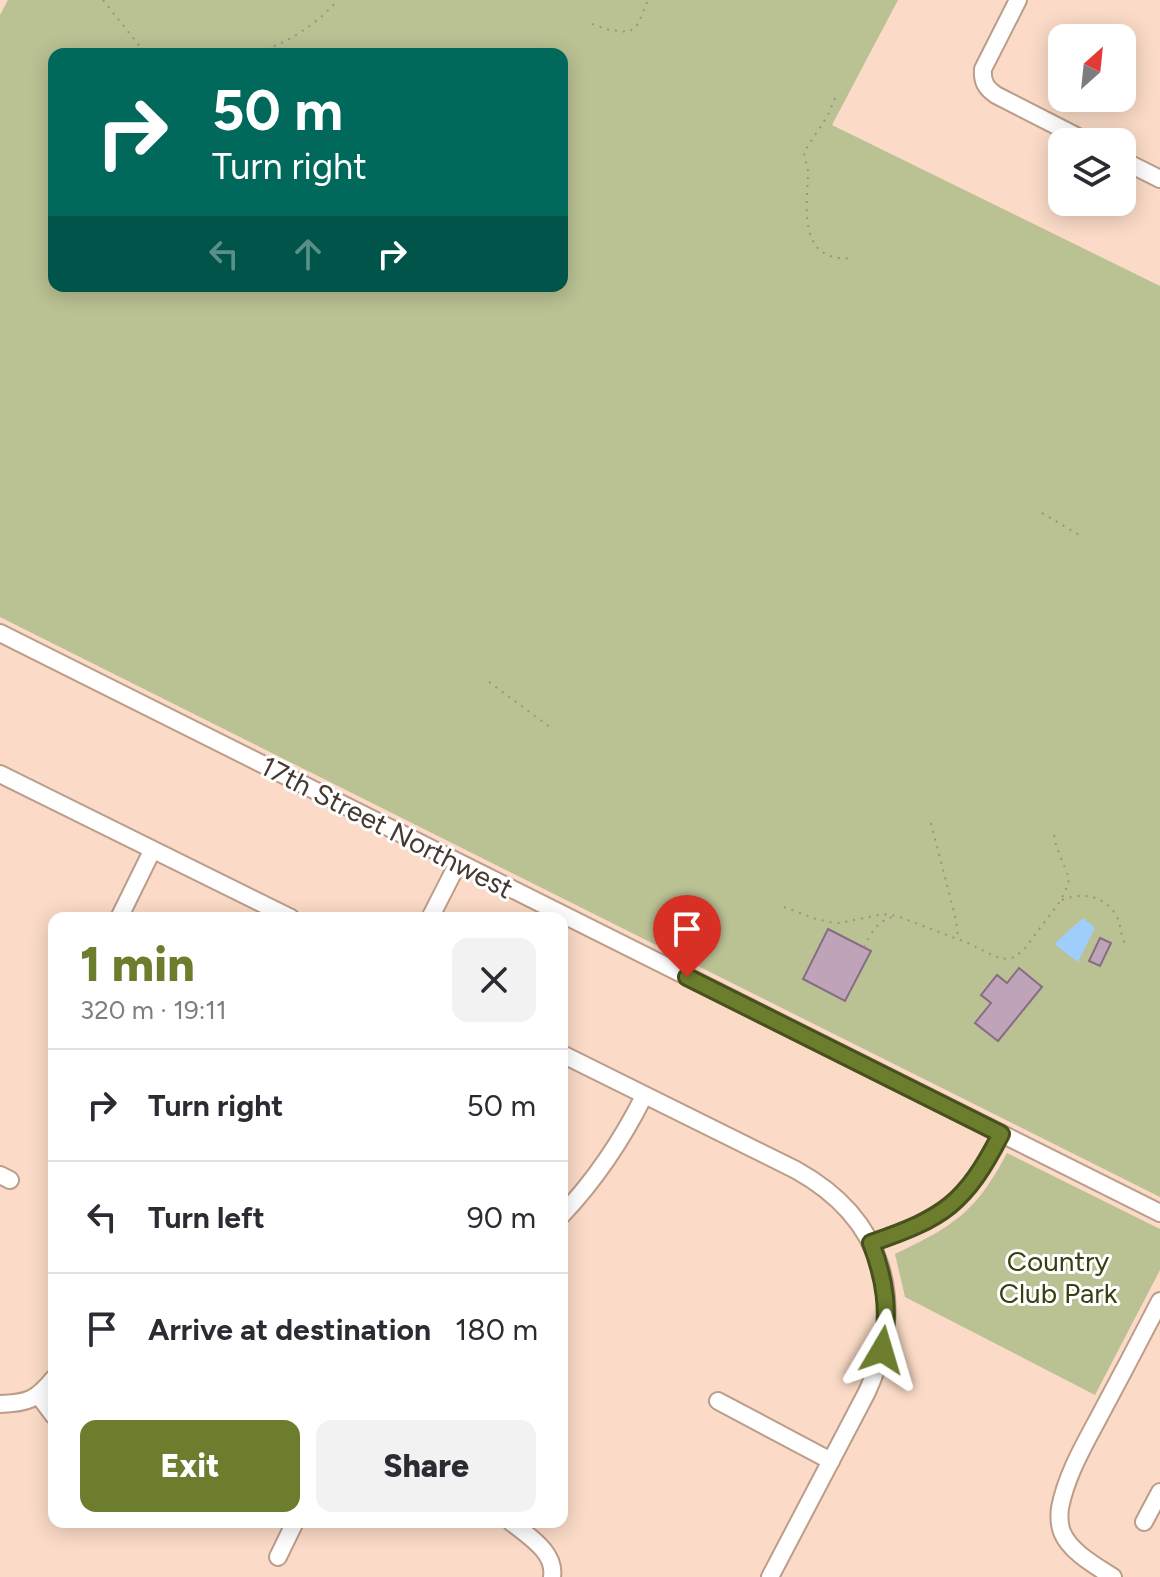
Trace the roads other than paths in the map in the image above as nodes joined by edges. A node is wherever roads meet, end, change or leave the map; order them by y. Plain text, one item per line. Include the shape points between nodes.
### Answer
1 (1018, 0) edge
2 (1061, 128) edge
3 (1136, 167) edge
4 (1160, 179) edge
5 (0, 633) edge
6 (0, 774) edge
7 (152, 851) junction
8 (458, 863) junction
9 (122, 912) edge
10 (279, 912) edge
11 (433, 912) edge
12 (556, 912) edge
13 (568, 918) edge
14 (568, 1057) edge
15 (644, 1096) junction
16 (1001, 1134) junction
17 (568, 1208) edge
18 (1160, 1213) edge
19 (871, 1243) junction
20 (1160, 1301) edge
21 (48, 1385) edge
22 (39, 1396) junction
23 (718, 1401) dead end
24 (0, 1404) edge
25 (48, 1408) edge
26 (831, 1461) junction
27 (1159, 1496) edge
28 (1144, 1522) dead end
29 (292, 1528) edge
30 (518, 1528) edge
31 (278, 1557) dead end
32 (552, 1577) edge
33 (770, 1577) edge
34 (1113, 1577) edge

1 - 2 street via 982,79 996,95
3 - 4 street
5 - 8 street, 17th Street Northwest
6 - 7 street
7 - 9 street
7 - 10 street
8 - 11 street
8 - 12 street, 17th Street Northwest
13 - 16 street, 17th Street Northwest
14 - 15 street
15 - 17 street via 613,1152
15 - 19 street via 819,1184 846,1207
16 - 18 street, 17th Street Northwest
16 - 19 street via 959,1199 919,1226
19 - 26 street via 886,1292 886,1334 874,1375
20 - 34 street via 1084,1447 1060,1507 1063,1535
21 - 22 street
22 - 24 street
22 - 25 street
23 - 26 street
26 - 33 street
27 - 28 street
29 - 31 street
30 - 32 street via 550,1558

